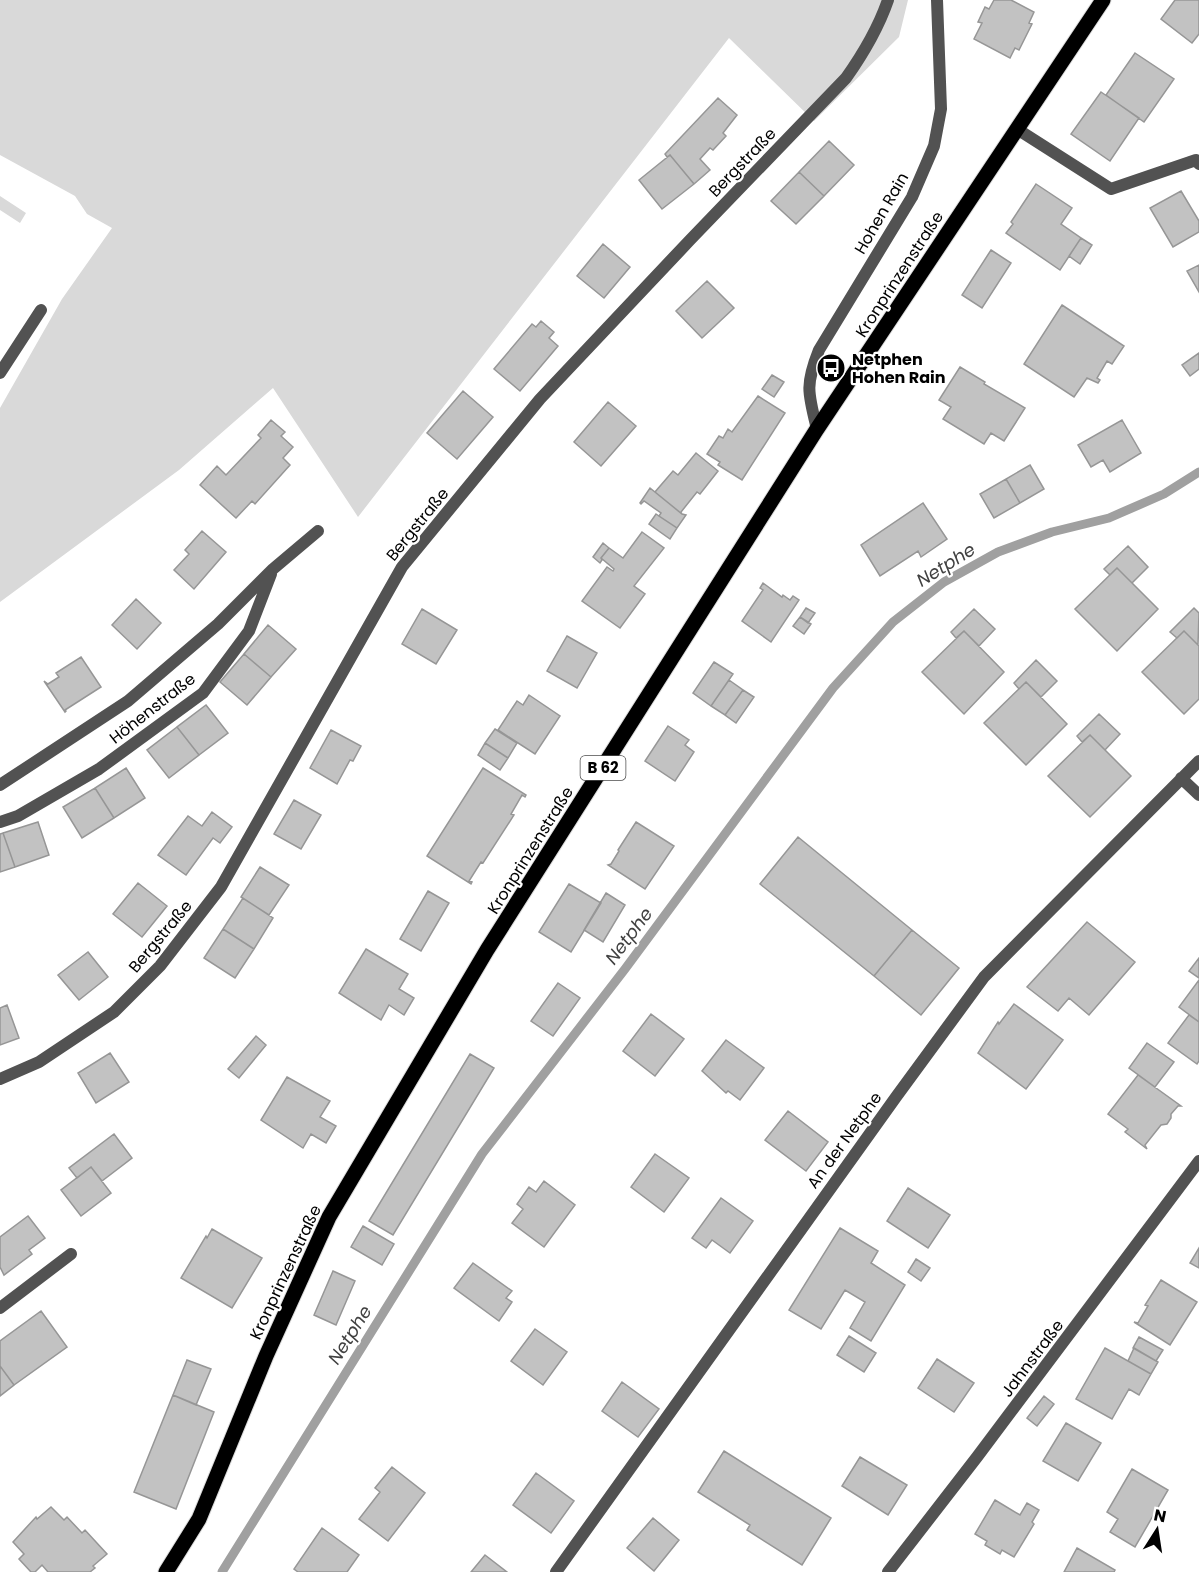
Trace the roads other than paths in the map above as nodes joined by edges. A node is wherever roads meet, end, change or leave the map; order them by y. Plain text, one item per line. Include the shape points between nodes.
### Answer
1 (888, 0) edge
2 (937, 0) edge
3 (1103, 0) edge
4 (1017, 129) junction
5 (1199, 164) edge
6 (41, 310) dead end
7 (0, 373) edge
8 (817, 429) junction
9 (318, 531) dead end
10 (273, 569) junction
11 (1199, 761) edge
12 (1181, 778) junction
13 (0, 785) edge
14 (1199, 795) edge
15 (0, 822) edge
16 (0, 1079) edge
17 (1199, 1161) edge
18 (71, 1254) dead end
19 (0, 1308) edge
20 (166, 1572) edge
21 (556, 1572) edge
22 (888, 1572) edge

1 - 16 street, Bergstraße via 863,55 846,78 540,399 402,567 221,887 160,966 114,1012 39,1062
2 - 8 street, Hohen Rain via 941,109 934,146 912,197 819,350 810,374 809,396
3 - 4 main road, Kronprinzenstraße / B 62
4 - 5 street via 1111,189 1196,160
4 - 8 main road, Kronprinzenstraße / B 62
6 - 7 street
8 - 20 main road, Kronprinzenstraße / B 62 via 487,950 329,1217 199,1519
9 - 10 street, Höhenstraße
10 - 13 street, Höhenstraße via 218,624 128,701
10 - 15 street, Höhenstraße via 249,631 203,693 99,769 18,816
11 - 12 street, An der Netphe
12 - 14 street
12 - 21 street, An der Netphe via 984,977
17 - 22 street, Jahnstraße
18 - 19 street

